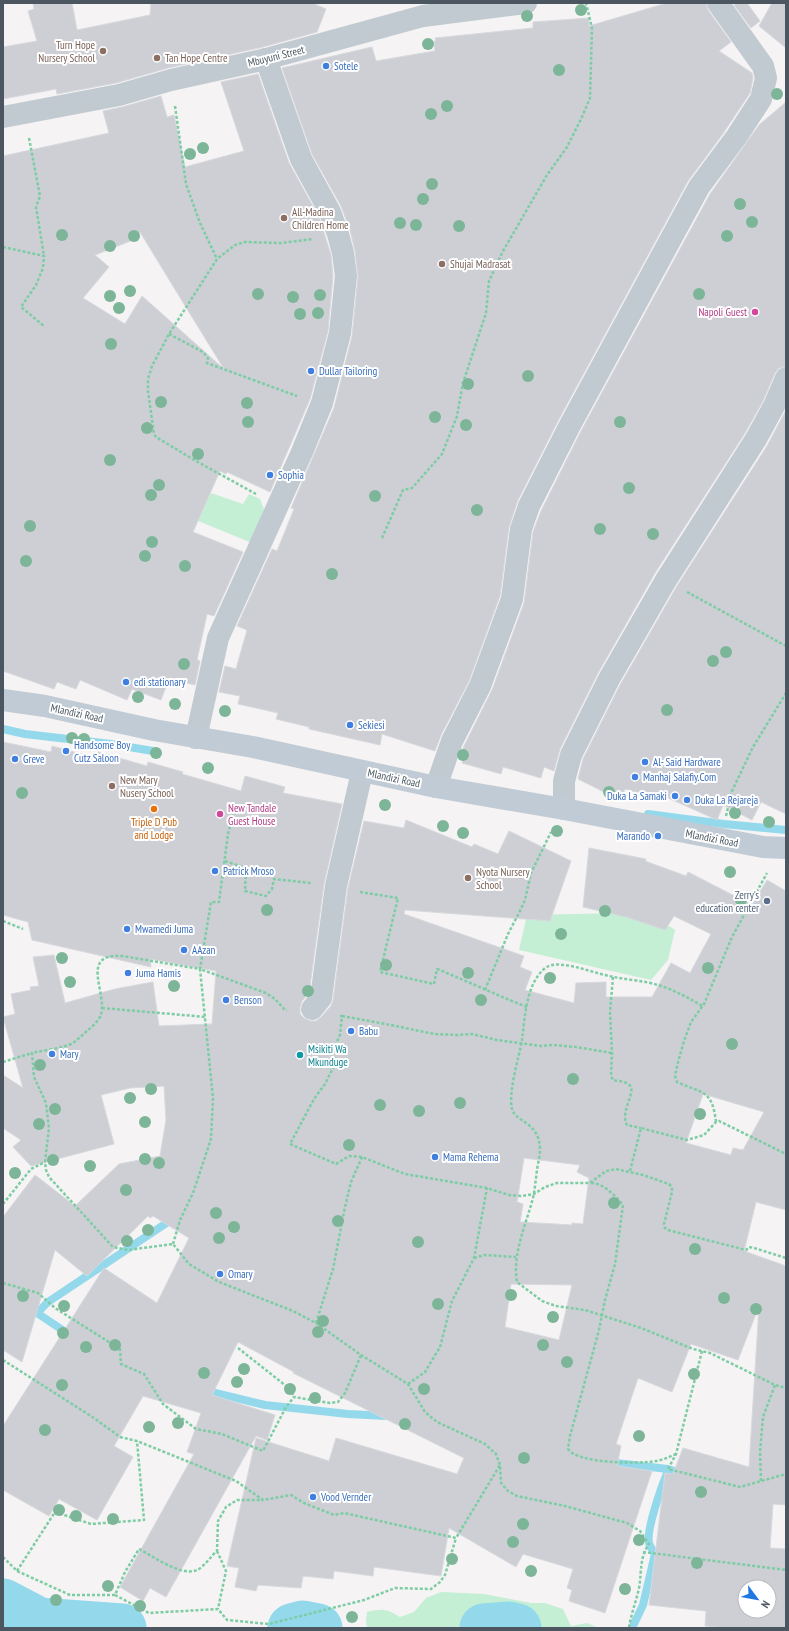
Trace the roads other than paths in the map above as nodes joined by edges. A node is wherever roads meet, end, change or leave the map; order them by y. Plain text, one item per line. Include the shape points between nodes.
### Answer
1 (526, 3) edge
2 (718, 3) edge
3 (424, 9) edge
4 (266, 59) junction
5 (3, 118) edge
6 (786, 378) edge
7 (3, 700) edge
8 (196, 738) junction
9 (362, 772) junction
10 (436, 787) junction
11 (564, 809) junction
12 (783, 848) edge
13 (312, 1009) road end

1 - 3 street, Mbuyuni Street
2 - 10 street via 763,66 766,78 761,99 699,187 529,506 521,529 512,600 480,686 452,741
3 - 4 street, Mbuyuni Street
4 - 5 street, Mbuyuni Street via 171,80 119,95
4 - 8 street via 301,159 330,212 338,234 346,276 341,326 322,403 218,638
6 - 11 street via 756,439 666,580 609,679 571,756 564,781
7 - 8 street, Mlandizi Road via 45,706
8 - 9 street, Mlandizi Road via 253,747
9 - 10 street, Mlandizi Road
9 - 13 street via 336,889 321,998
10 - 11 street, Mlandizi Road
11 - 12 street, Mlandizi Road via 721,840

